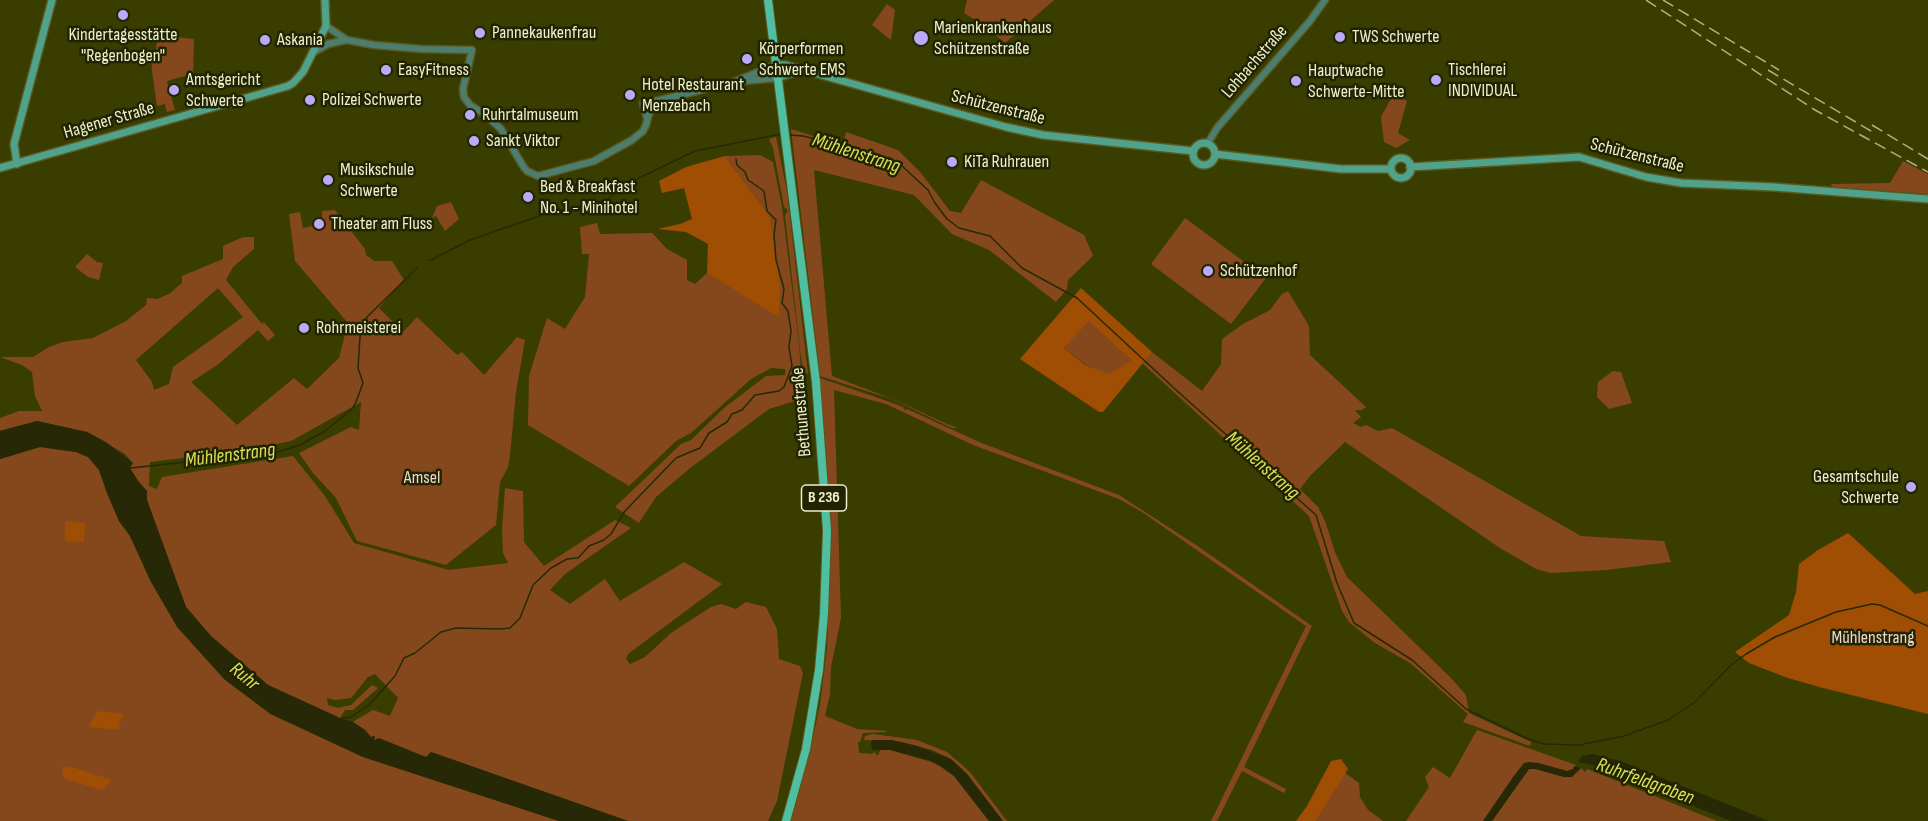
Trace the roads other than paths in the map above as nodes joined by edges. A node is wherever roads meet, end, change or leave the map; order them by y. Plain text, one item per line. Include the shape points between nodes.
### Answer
1 (52, 0) edge
2 (325, 0) edge
3 (768, 0) edge
4 (1325, 0) edge
5 (326, 26) junction
6 (347, 40) junction
7 (314, 52) junction
8 (775, 65) junction
9 (801, 70) junction
10 (777, 78) junction
11 (734, 82) junction
12 (643, 103) dead end
13 (648, 122) junction
14 (1208, 143) junction
15 (1193, 152) junction
16 (1215, 154) junction
17 (16, 164) junction
18 (1410, 167) junction
19 (0, 168) edge
20 (1391, 169) junction
21 (1928, 199) edge
22 (786, 821) edge

1 - 17 main road via 14,144
2 - 5 main road
3 - 8 main road, Bethunestraße / B 236
4 - 14 street, Lohbachstraße via 1216,128
5 - 6 street
5 - 7 main road, Hagener Straße
6 - 7 street
6 - 13 street via 421,49 472,50 464,97 501,129 522,165 538,176 607,155 639,136
7 - 17 main road, Hagener Straße via 298,79 288,86
8 - 9 main road, Schützenstraße
8 - 10 main road, Bethunestraße / B 236
8 - 11 street
9 - 10 main road
9 - 15 main road, Schützenstraße via 1043,135
10 - 11 street
10 - 22 main road, Bethunestraße / B 236 via 815,371 826,531 825,614 819,670 806,749
11 - 13 street via 652,102
12 - 13 street
14 - 15 main road via 1198,144
14 - 16 main road
15 - 16 main road via 1194,159 1204,165
16 - 20 main road via 1341,169
17 - 19 main road, Hagener Straße
18 - 20 main road via 1409,173 1401,177
18 - 20 main road via 1401,158 1392,163
18 - 21 main road, Schützenstraße via 1579,157 1674,182

